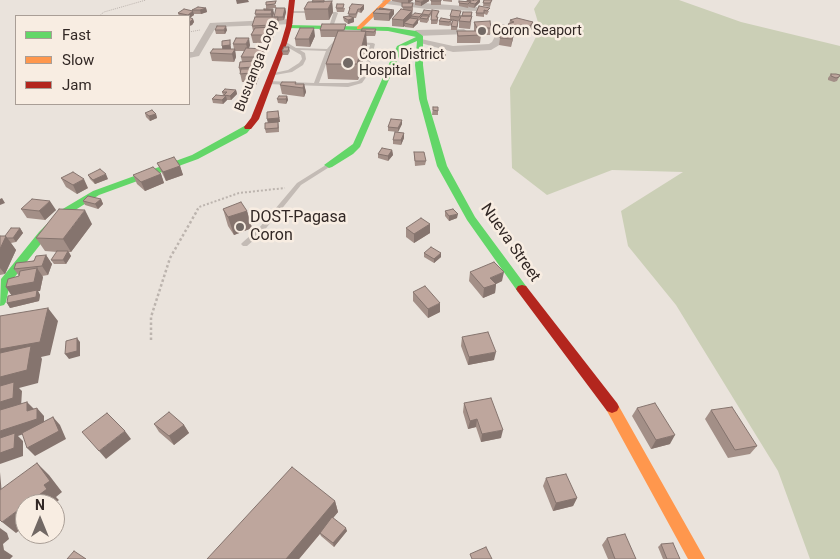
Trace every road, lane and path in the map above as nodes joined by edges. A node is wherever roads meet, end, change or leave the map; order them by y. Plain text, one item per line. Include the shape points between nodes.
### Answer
1 (146, 0) edge
2 (292, 0) edge
3 (387, 1) edge
4 (477, 10) edge
5 (312, 12) edge
6 (332, 13) edge
7 (100, 15) edge
8 (290, 20) junction
9 (331, 27) junction
10 (504, 27) edge
11 (359, 28) junction
12 (464, 32) edge
13 (419, 37) junction
14 (284, 42) junction
15 (295, 49) junction
16 (329, 50) junction
17 (190, 57) edge
18 (270, 79) junction
19 (316, 84) junction
20 (329, 165) joint
21 (297, 186) junction
22 (245, 244) dead end
23 (3, 283) edge
24 (0, 302) edge
25 (151, 340) dead end
26 (697, 559) edge

1 - 7 path
2 - 8 street, Busuanga Loop
3 - 4 street
3 - 11 street
5 - 8 lane
6 - 9 lane via 336,13
8 - 9 street
8 - 14 street, Busuanga Loop
8 - 17 street via 213,25 196,54
9 - 11 street
10 - 13 street via 496,44 490,47 453,49
11 - 13 street
12 - 13 street
13 - 20 street via 400,46 357,145
13 - 26 street, Nueva Street via 422,99 442,166 453,187 493,251 610,404
14 - 15 lane
14 - 18 street, Busuanga Loop
15 - 16 lane
15 - 18 lane via 303,54 301,64
16 - 19 lane
16 - 19 lane via 335,43 373,44 362,80 348,85
18 - 19 lane
18 - 23 street, Busuanga Loop via 255,119 244,131 195,157 96,193 65,212
20 - 21 lane
21 - 22 lane via 261,230
21 - 25 path via 239,193 199,207 170,258 151,317
23 - 24 street, Busuanga Loop

